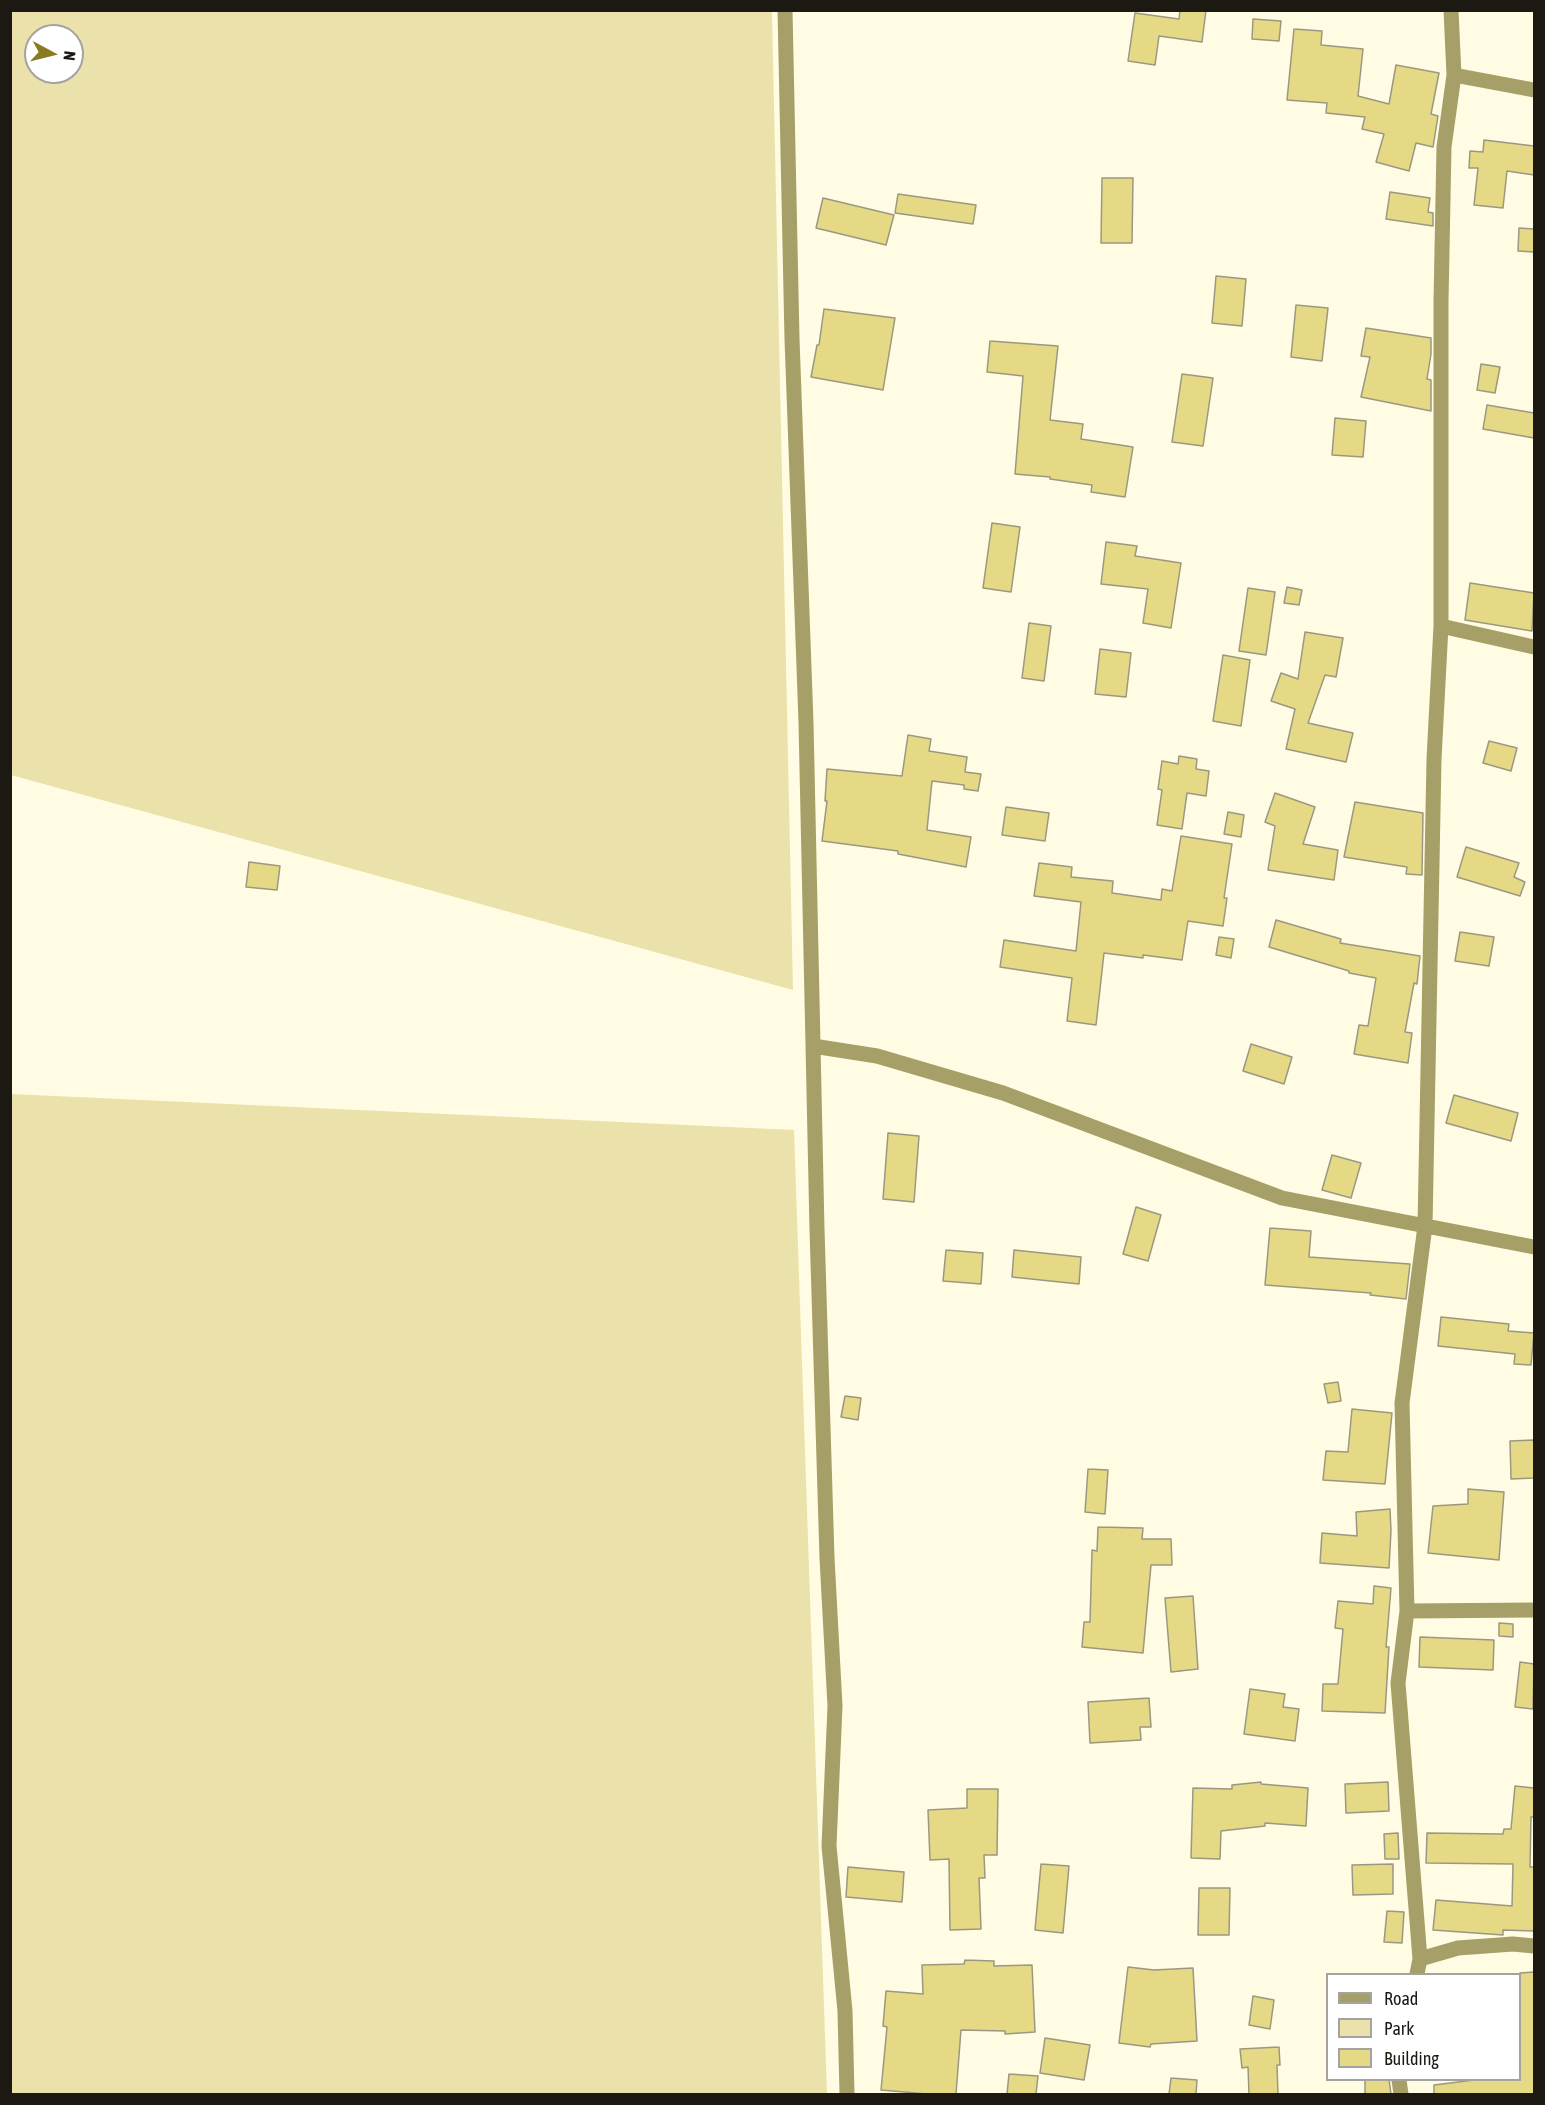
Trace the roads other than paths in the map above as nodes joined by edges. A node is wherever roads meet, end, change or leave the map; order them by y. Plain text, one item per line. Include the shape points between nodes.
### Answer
1 (785, 10) edge
2 (1451, 10) edge
3 (1454, 75) junction
4 (1534, 90) edge
5 (1441, 626) junction
6 (1534, 647) edge
7 (813, 1046) junction
8 (1425, 1226) junction
9 (1534, 1247) edge
10 (1534, 1610) edge
11 (1407, 1611) junction
12 (1534, 1946) edge
13 (1420, 1959) junction
14 (1417, 1973) edge
15 (847, 2094) edge

1 - 7 street
2 - 3 street
3 - 4 street
3 - 5 street via 1444,147
5 - 6 street
5 - 8 street via 1434,759
7 - 8 street via 877,1056 1004,1093 1282,1198
7 - 15 street via 827,1558 835,1706 829,1846 845,2011
8 - 9 street
8 - 11 street via 1402,1403
10 - 11 street
11 - 13 street via 1398,1683
12 - 13 street via 1458,1948
13 - 14 street

